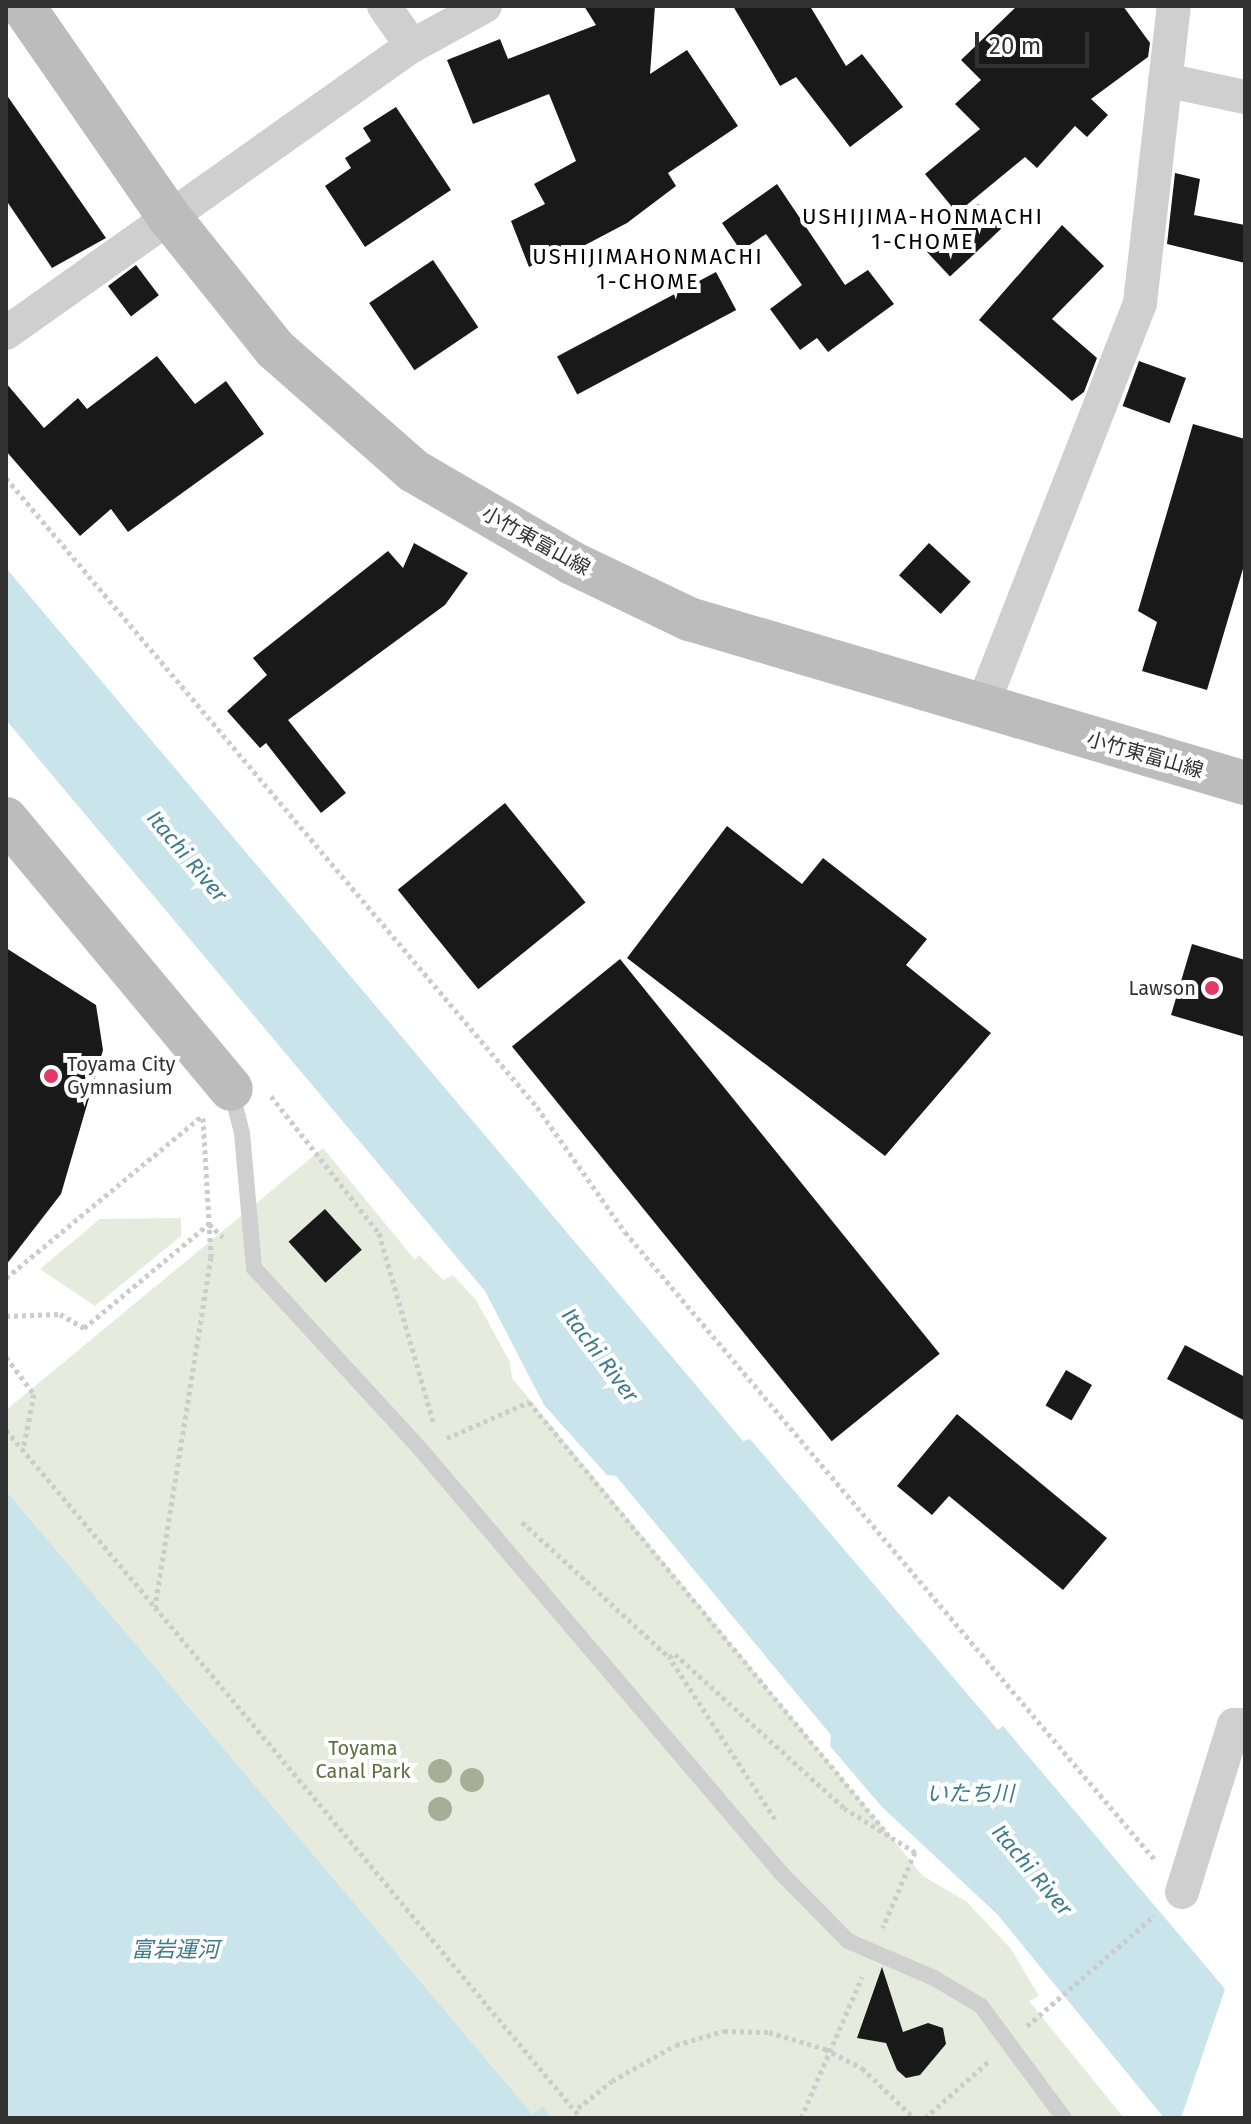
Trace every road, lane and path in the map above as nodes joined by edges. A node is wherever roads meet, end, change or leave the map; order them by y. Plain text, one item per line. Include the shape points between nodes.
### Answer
1 (23, 6) edge
2 (384, 6) edge
3 (485, 6) edge
4 (1174, 6) edge
5 (412, 46) junction
6 (1165, 80) junction
7 (1245, 97) edge
8 (170, 218) junction
9 (6, 333) edge
10 (6, 478) edge
11 (981, 709) junction
12 (1245, 783) edge
13 (6, 819) edge
14 (217, 1102) junction
15 (209, 1224) junction
16 (254, 1268) junction
17 (6, 1278) edge
18 (6, 1316) edge
19 (6, 1357) edge
20 (6, 1430) edge
21 (23, 1450) junction
22 (422, 1451) junction
23 (517, 1517) dead end
24 (155, 1607) junction
25 (669, 1657) junction
26 (1245, 1725) edge
27 (779, 1826) dead end
28 (889, 1836) junction
29 (1173, 1900) junction
30 (869, 1926) dead end
31 (871, 1954) junction
32 (1046, 2007) dead end
33 (833, 2053) junction
34 (578, 2108) junction
35 (581, 2118) edge
36 (801, 2118) edge
37 (914, 2118) edge
38 (1064, 2118) edge

1 - 8 street, 小竹東富山線
2 - 5 street
3 - 5 street
4 - 6 street
5 - 8 street
6 - 7 street
6 - 11 street via 1140,303
8 - 9 street
8 - 11 street, 小竹東富山線 via 275,349 414,471 572,563 689,619
10 - 29 path via 537,1107 625,1232
11 - 12 street, 小竹東富山線
13 - 14 street
14 - 15 path
14 - 16 lane via 242,1133
14 - 17 path
15 - 16 path
15 - 18 path via 84,1328 60,1314
15 - 24 path via 211,1257
16 - 22 lane
19 - 21 path via 34,1394
20 - 21 path
21 - 24 path
22 - 28 path via 529,1402
22 - 31 lane via 781,1873 848,1941
23 - 25 path
24 - 34 path
25 - 27 path
25 - 28 path via 675,1654 844,1808
26 - 29 street via 1234,1725
28 - 30 path via 915,1852 880,1934
29 - 32 path
31 - 33 path
31 - 38 lane via 934,1978 981,2006
33 - 34 path via 769,2032 724,2031 676,2045 612,2081
33 - 36 path
33 - 37 path via 862,2068
34 - 35 path

